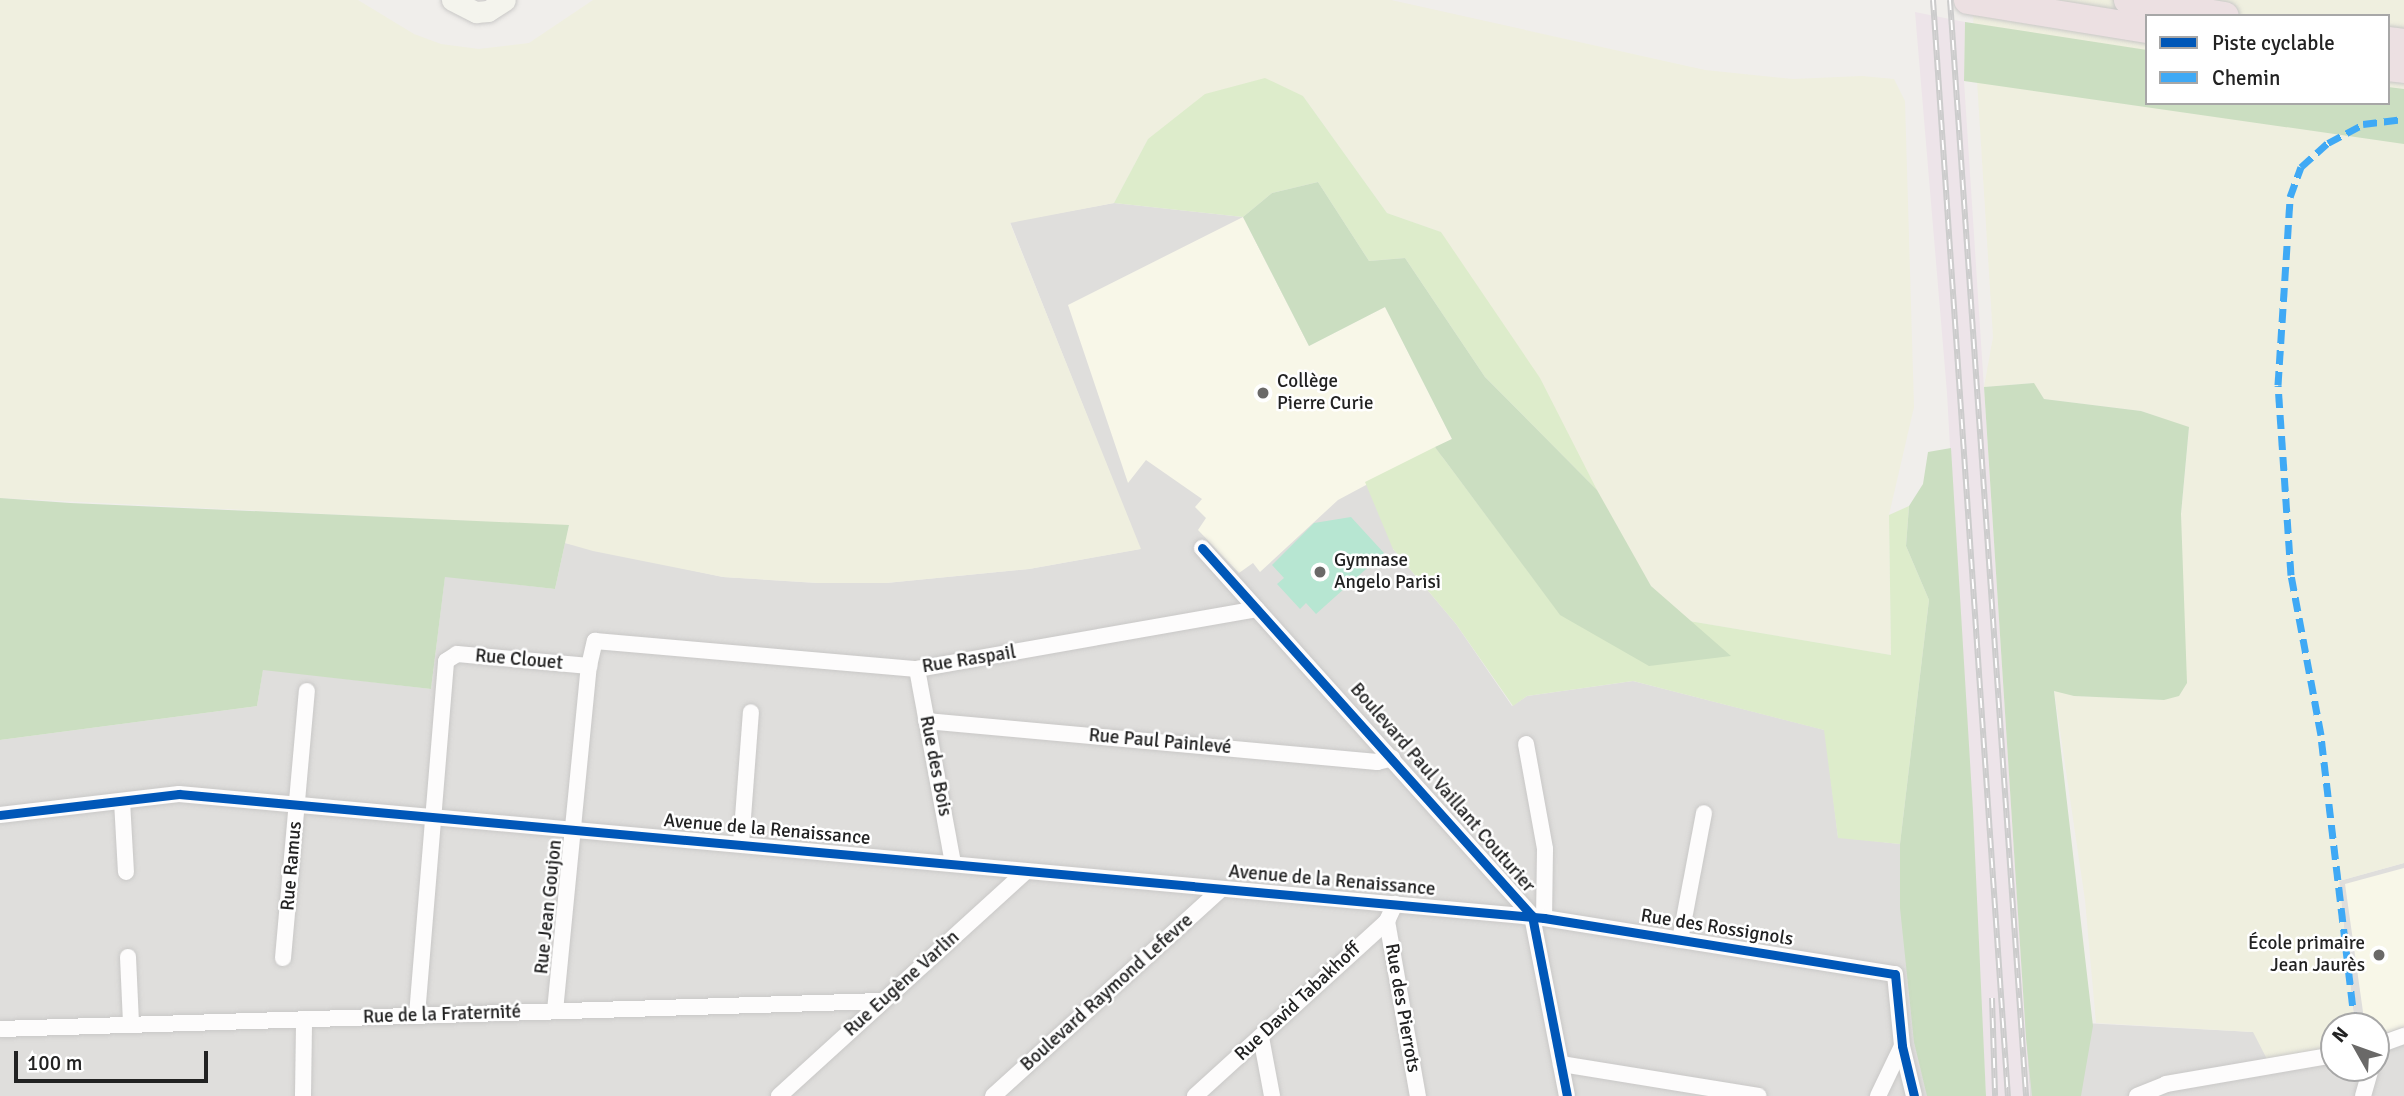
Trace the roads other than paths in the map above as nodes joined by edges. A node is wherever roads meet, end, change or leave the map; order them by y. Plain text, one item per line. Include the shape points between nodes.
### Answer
1 (452, 0) edge
2 (505, 0) edge
3 (1968, 0) edge
4 (2129, 0) edge
5 (2213, 14) edge
6 (2145, 29) edge
7 (1202, 548) dead end
8 (1257, 610) junction
9 (595, 641) joint
10 (589, 666) junction
11 (917, 669) junction
12 (307, 691) dead end
13 (751, 712) dead end
14 (926, 721) junction
15 (1526, 744) dead end
16 (1393, 758) junction
17 (122, 801) junction
18 (298, 806) junction
19 (1703, 813) dead end
20 (0, 815) edge
21 (433, 817) junction
22 (575, 830) junction
23 (741, 844) junction
24 (953, 864) junction
25 (126, 872) dead end
26 (1024, 873) junction
27 (1221, 890) junction
28 (1395, 904) junction
29 (1538, 917) junction
30 (1387, 921) junction
31 (1680, 940) junction
32 (128, 957) dead end
33 (283, 958) dead end
34 (883, 1001) junction
35 (555, 1011) junction
36 (417, 1015) junction
37 (304, 1020) junction
38 (131, 1022) junction
39 (0, 1029) edge
40 (1261, 1037) junction
41 (1902, 1046) junction
42 (2320, 1057) edge
43 (1561, 1064) junction
44 (303, 1096) edge
45 (779, 1096) edge
46 (993, 1096) edge
47 (1195, 1096) edge
48 (1272, 1096) edge
49 (1418, 1096) edge
50 (1567, 1096) edge
51 (1758, 1096) edge
52 (1878, 1096) edge
53 (1914, 1096) edge
54 (2137, 1096) edge

1 - 2 street via 476,12 488,11
3 - 6 highway
4 - 5 highway
7 - 8 street, Boulevard Paul Vaillant Couturier
8 - 11 street, Rue Raspail
8 - 16 street, Boulevard Paul Vaillant Couturier
9 - 10 street, Rue Jean Goujon
9 - 11 street, Rue Raspail
10 - 21 street, Rue Clouet via 450,655
10 - 22 street, Rue Jean Goujon
11 - 14 street, Rue des Bois
12 - 18 street, Rue Ramus
13 - 23 street
14 - 16 street, Rue Paul Painlevé via 1377,762
14 - 24 street, Rue des Bois
15 - 29 street via 1545,849
16 - 29 street, Boulevard Paul Vaillant Couturier
17 - 18 street, Avenue de la Renaissance via 179,794
17 - 20 street, Avenue de la Renaissance
17 - 25 street
18 - 21 street, Avenue de la Renaissance
18 - 33 street, Rue Ramus
19 - 31 street
21 - 22 street, Avenue de la Renaissance
21 - 36 street
22 - 23 street, Avenue de la Renaissance
22 - 35 street, Rue Jean Goujon
23 - 24 street, Avenue de la Renaissance
24 - 26 street, Avenue de la Renaissance
26 - 27 street, Avenue de la Renaissance
26 - 34 street, Rue Eugène Varlin
27 - 28 street, Avenue de la Renaissance
27 - 46 street, Boulevard Raymond Lefevre
28 - 29 street, Avenue de la Renaissance
28 - 30 street, Rue David Tabakhoff
29 - 31 street, Rue des Rossignols
29 - 43 street, Boulevard Paul Vaillant Couturier
30 - 40 street, Rue David Tabakhoff
30 - 49 street, Rue des Pierrots
31 - 41 street, Rue des Rossignols via 1895,974
32 - 38 street
34 - 35 street, Rue de la Fraternité
34 - 45 street, Rue Eugène Varlin
35 - 36 street, Rue de la Fraternité
36 - 37 street, Rue de la Fraternité
37 - 38 street, Rue de la Fraternité
37 - 44 street
38 - 39 street, Rue de la Fraternité
40 - 47 street, Rue David Tabakhoff
40 - 48 street
41 - 52 street
41 - 53 street
42 - 54 street via 2166,1084
43 - 50 street, Boulevard Paul Vaillant Couturier
43 - 51 street

